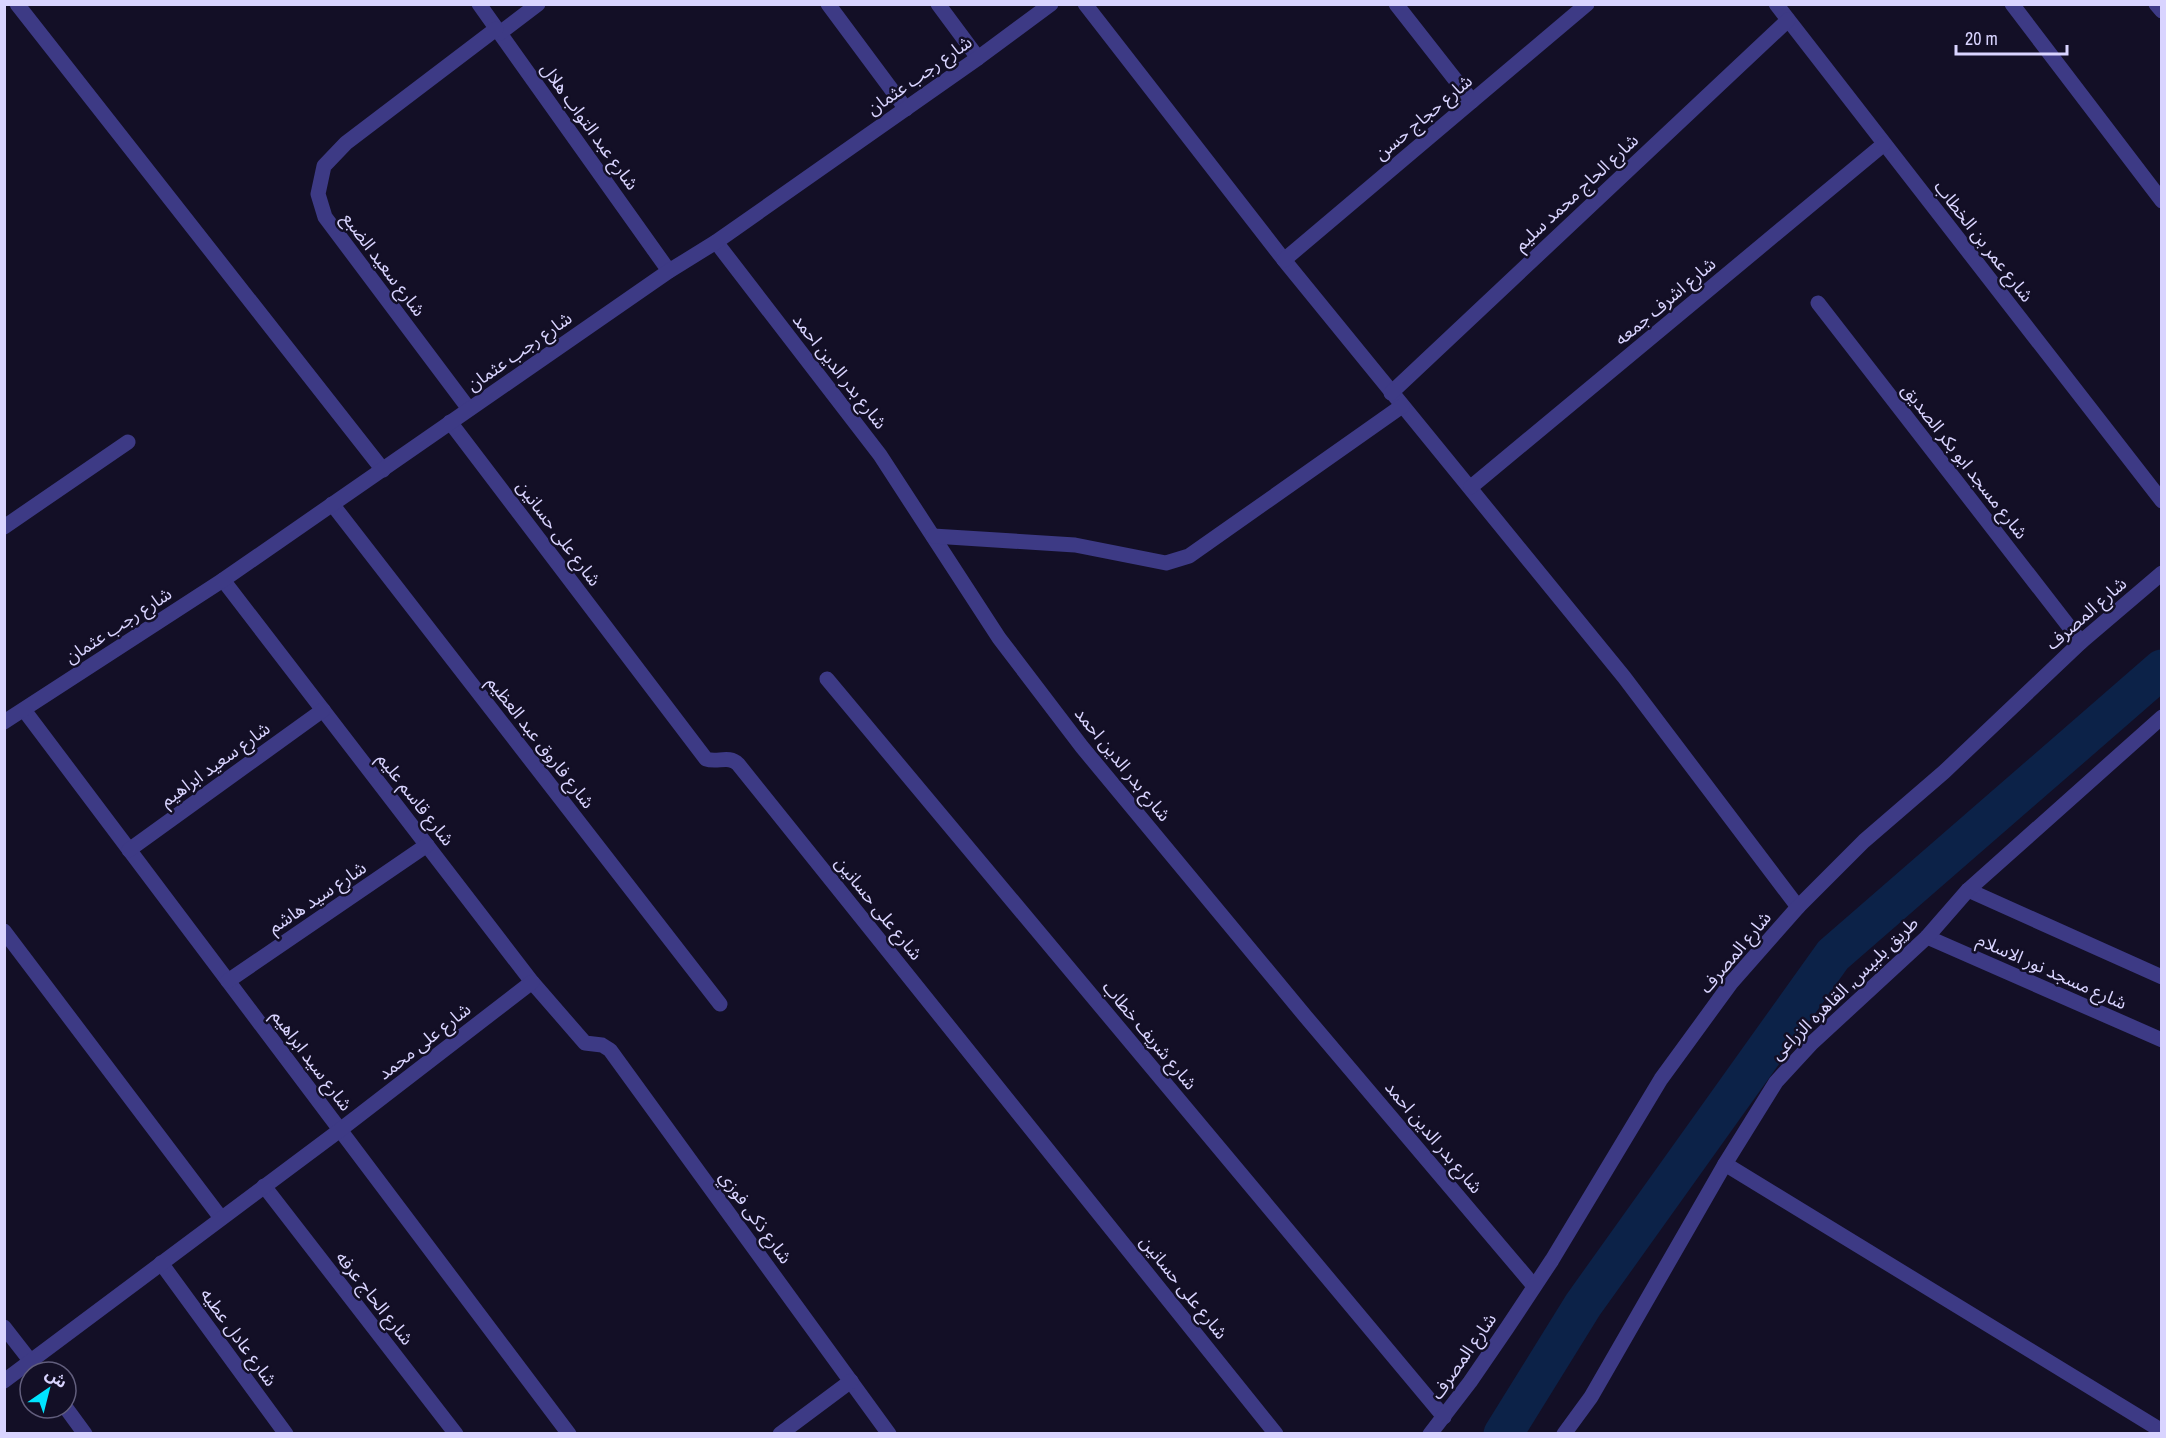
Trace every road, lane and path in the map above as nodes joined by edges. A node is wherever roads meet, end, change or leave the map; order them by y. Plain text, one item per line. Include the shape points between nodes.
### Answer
1 (17, 4) edge
2 (479, 4) edge
3 (538, 4) edge
4 (828, 4) edge
5 (938, 4) edge
6 (1051, 4) edge
7 (1085, 4) edge
8 (1396, 4) edge
9 (1587, 4) edge
10 (1776, 4) edge
11 (2012, 4) edge
12 (2156, 4) edge
13 (2162, 11) edge
14 (1788, 20) junction
15 (498, 31) junction
16 (978, 58) junction
17 (1473, 100) junction
18 (906, 109) junction
19 (1884, 144) junction
20 (2162, 201) edge
21 (716, 242) junction
22 (1284, 260) junction
23 (669, 271) junction
24 (1818, 303) dead end
25 (1391, 393) junction
26 (1402, 406) junction
27 (469, 409) junction
28 (450, 422) junction
29 (128, 442) dead end
30 (383, 470) junction
31 (1471, 487) junction
32 (2162, 501) edge
33 (332, 504) junction
34 (4, 527) edge
35 (933, 536) junction
36 (2162, 573) edge
37 (223, 580) junction
38 (2081, 642) junction
39 (827, 679) dead end
40 (24, 710) junction
41 (323, 710) junction
42 (2162, 717) edge
43 (4, 722) edge
44 (427, 845) junction
45 (129, 850) junction
46 (1968, 890) junction
47 (1798, 907) junction
48 (4, 931) edge
49 (1927, 937) junction
50 (2162, 977) edge
51 (228, 981) junction
52 (532, 982) junction
53 (720, 1004) dead end
54 (581, 1040) joint
55 (2162, 1041) edge
56 (340, 1130) junction
57 (1725, 1164) junction
58 (264, 1186) junction
59 (221, 1218) junction
60 (161, 1263) junction
61 (1534, 1286) junction
62 (4, 1327) edge
63 (30, 1360) edge
64 (43, 1360) edge
65 (18, 1374) edge
66 (4, 1380) edge
67 (851, 1381) junction
68 (1444, 1417) junction
69 (75, 1420) edge
70 (2162, 1431) edge
71 (85, 1434) edge
72 (286, 1434) edge
73 (456, 1434) edge
74 (569, 1434) edge
75 (780, 1434) edge
76 (889, 1434) edge
77 (1276, 1434) edge
78 (1430, 1434) edge
79 (1564, 1434) edge

1 - 30 street
2 - 15 street, شارع عبد التواب هلال
3 - 15 street, شارع سعيد الضبع
4 - 18 street
5 - 16 street
6 - 16 street, شارع رجب عثمان
7 - 22 street
8 - 17 street
9 - 17 street, شارع حجاج حسن
10 - 14 street, شارع عمر بن الخطاب
11 - 20 street
12 - 13 street
14 - 19 street, شارع عمر بن الخطاب
14 - 25 street, شارع الحاج محمد سليم
15 - 23 street, شارع عبد التواب هلال
15 - 27 street, شارع سعيد الضبع via 346,143 324,166 318,194 325,217
16 - 18 street, شارع رجب عثمان
17 - 22 street, شارع حجاج حسن
18 - 21 street, شارع رجب عثمان
19 - 31 street, شارع اشرف جمعه
19 - 32 street, شارع عمر بن الخطاب
21 - 23 street, شارع رجب عثمان
21 - 35 street, شارع بدر الدين احمد via 880,455
22 - 25 street
23 - 27 street, شارع رجب عثمان
24 - 38 street, شارع مسجد ابو بكر الصديق
25 - 26 street
26 - 31 street
26 - 35 street via 1189,556 1166,563 1075,545
27 - 28 street, شارع رجب عثمان
28 - 30 street, شارع رجب عثمان
28 - 77 street, شارع على حسانين via 706,759 730,759 738,764
29 - 34 street
30 - 33 street, شارع رجب عثمان
31 - 47 street via 1624,677
33 - 37 street, شارع رجب عثمان
33 - 53 street, شارع فاروق عبد العظيم
35 - 61 street, شارع بدر الدين احمد via 999,638 1083,747
36 - 38 street, شارع المصرف
37 - 40 street, شارع رجب عثمان
37 - 41 street, شارع قاسم عليم
38 - 47 street, شارع المصرف via 1944,772 1864,841
39 - 68 street, شارع شريف خطاب
40 - 43 street, شارع رجب عثمان
40 - 45 street, شارع سيد ابراهيم
41 - 44 street, شارع قاسم عليم
41 - 45 street, شارع سعيد ابراهيم
42 - 46 street, طريق بلبيس, القاهره الزراعى
44 - 51 street, شارع سيد هاشم
44 - 52 street, شارع قاسم عليم
45 - 51 street, شارع سيد ابراهيم
46 - 49 street, طريق بلبيس, القاهره الزراعى
46 - 50 street
47 - 61 street, شارع المصرف via 1731,983 1661,1079
48 - 59 street
49 - 55 street, شارع مسجد نور الاسلام
49 - 57 street, طريق بلبيس, القاهره الزراعى via 1790,1067
51 - 56 street, شارع سيد ابراهيم
52 - 54 street, شارع قاسم عليم
52 - 56 street, شارع على محمد
54 - 67 street, شارع ذكى فوزي via 610,1050
56 - 58 street, شارع على محمد
56 - 74 street, شارع سيد ابراهيم
57 - 70 street
57 - 79 street, طريق بلبيس, القاهره الزراعى via 1625,1341
58 - 59 street, شارع على محمد
58 - 73 street, شارع الحاج عرفه
59 - 60 street, شارع على محمد
60 - 64 street, شارع على محمد
60 - 72 street, شارع عادل عطيه
61 - 68 street, شارع المصرف
62 - 63 street
65 - 66 street, شارع على محمد
67 - 75 street
67 - 76 street, شارع ذكى فوزي
68 - 78 street, شارع المصرف
69 - 71 street

